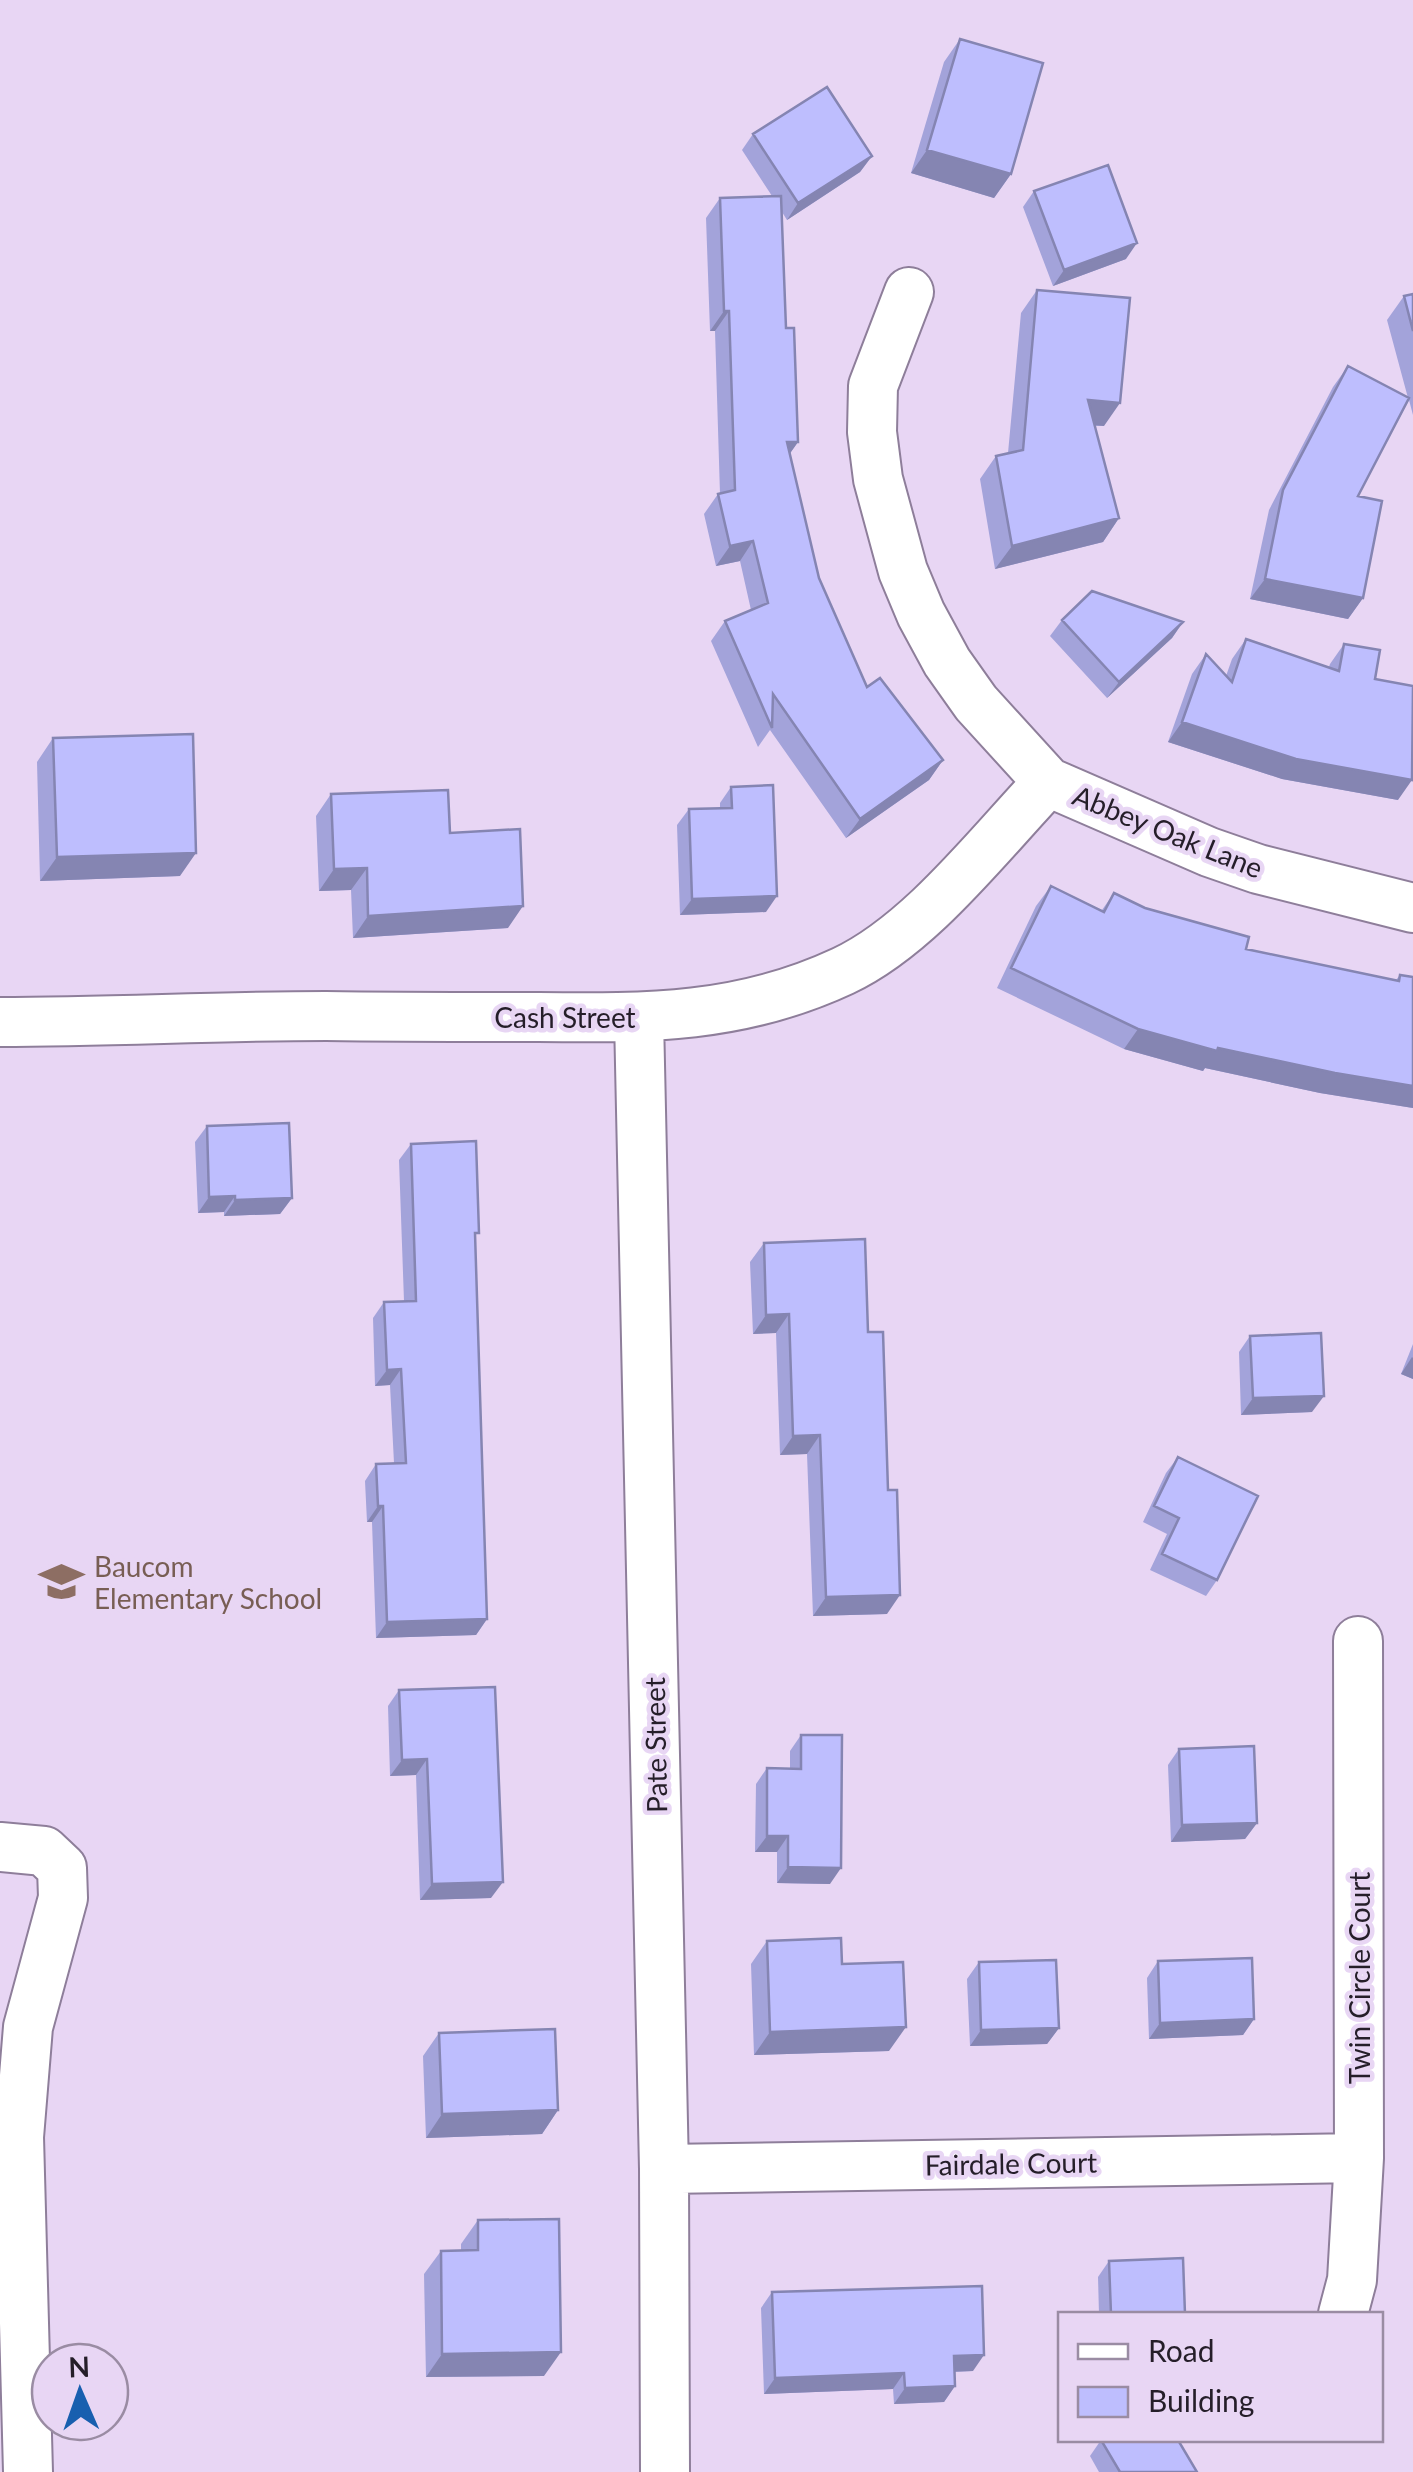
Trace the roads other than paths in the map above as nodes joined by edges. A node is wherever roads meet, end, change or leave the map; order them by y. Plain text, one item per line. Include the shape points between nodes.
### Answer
1 (909, 292) dead end
2 (1048, 782) junction
3 (1413, 908) edge
4 (639, 1018) junction
5 (0, 1022) edge
6 (1358, 1641) dead end
7 (0, 1847) edge
8 (1359, 2158) junction
9 (664, 2168) junction
10 (10, 2260) edge
11 (1344, 2312) edge
12 (28, 2472) edge
13 (665, 2472) edge

1 - 2 street, Abbey Oak Lane via 872,386 872,432 888,526 947,662
2 - 3 street, Abbey Oak Lane via 1226,858
2 - 4 street, Cash Street via 925,912 845,971 726,1009
4 - 5 street, Cash Street
4 - 9 street, Pate Street
6 - 8 street, Twin Circle Court
7 - 10 street via 44,1850 62,1868 63,1898 28,2027
8 - 9 street, Fairdale Court
8 - 11 street, Twin Circle Court via 1352,2280
9 - 13 street, Pate Street
10 - 12 street

